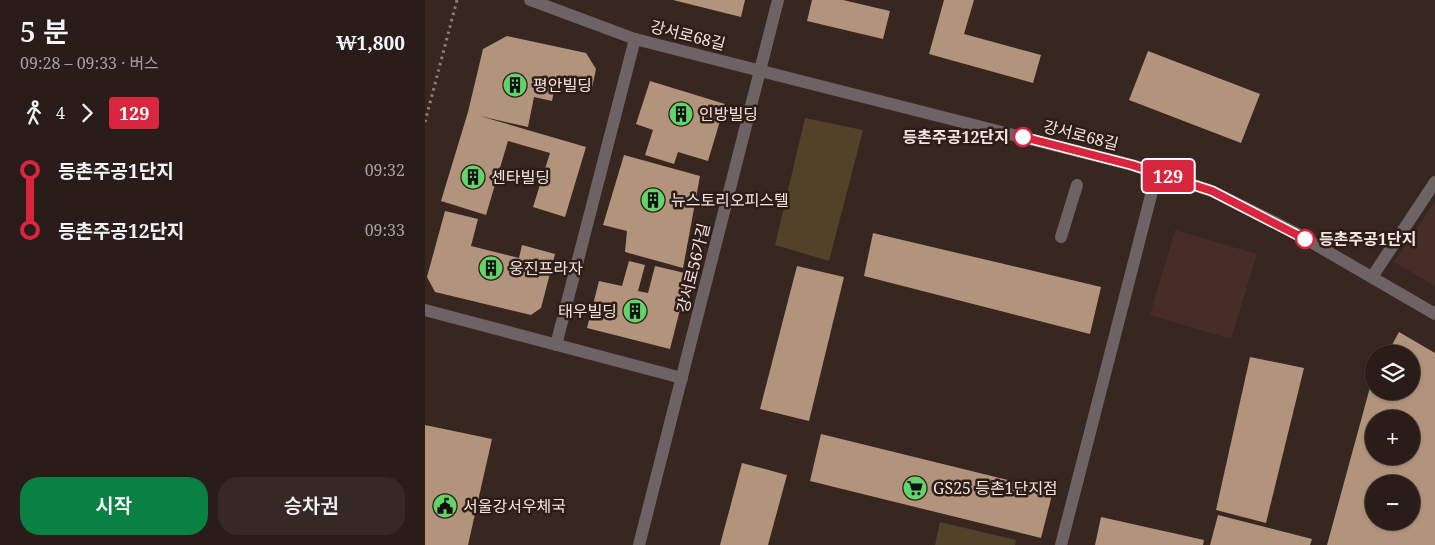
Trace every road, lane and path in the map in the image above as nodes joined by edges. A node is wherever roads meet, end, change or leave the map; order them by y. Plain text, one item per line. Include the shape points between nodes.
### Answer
1 (457, 0) edge
2 (530, 0) edge
3 (778, 0) edge
4 (635, 39) junction
5 (760, 70) junction
6 (425, 122) edge
7 (1157, 172) junction
8 (1435, 182) edge
9 (1077, 186) dead end
10 (1061, 237) dead end
11 (1372, 277) junction
12 (425, 310) edge
13 (1435, 314) edge
14 (556, 345) junction
15 (682, 378) junction
16 (639, 545) edge
17 (1061, 545) edge

1 - 6 path
2 - 4 street, 강서로68길
3 - 5 street, 강서로56가길
4 - 5 street, 강서로68길
4 - 14 street, 강서로68길
5 - 7 street, 강서로68길
5 - 15 street, 강서로56가길
7 - 11 street, 강서로68길 via 1212,191 1292,231
7 - 17 street
8 - 11 street
9 - 10 street
11 - 13 street, 강서로68길
12 - 14 street
14 - 15 street
15 - 16 street, 강서로56가길

